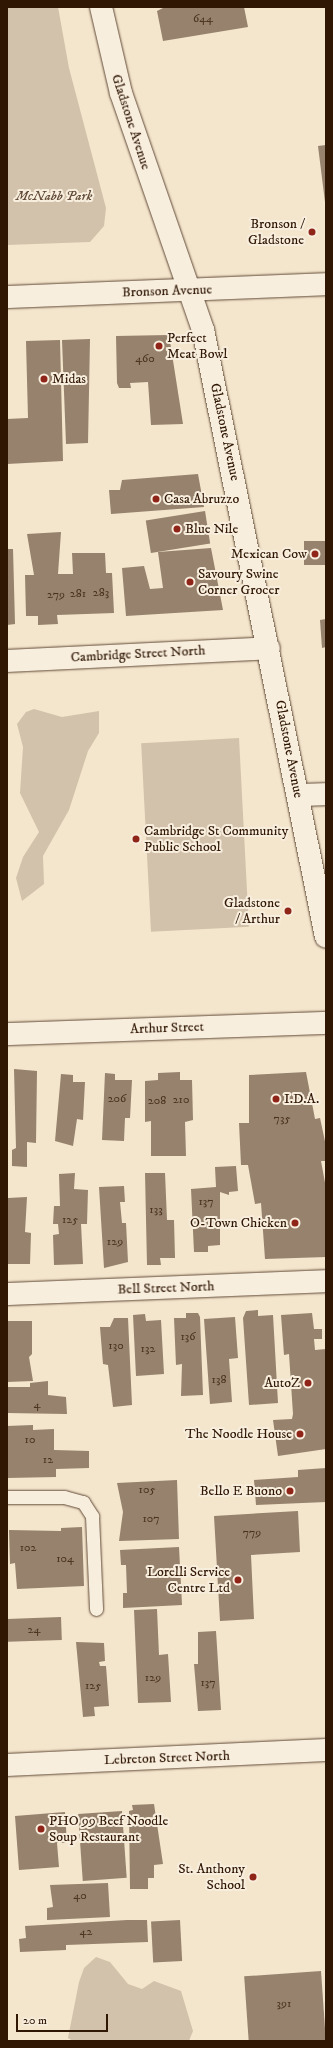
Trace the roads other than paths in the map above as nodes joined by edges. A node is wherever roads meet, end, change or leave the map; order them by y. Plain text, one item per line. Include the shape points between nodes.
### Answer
1 (101, 7) edge
2 (326, 284) edge
3 (191, 289) junction
4 (7, 297) edge
5 (269, 648) junction
6 (7, 661) edge
7 (326, 794) edge
8 (298, 795) junction
9 (326, 937) edge
10 (326, 1023) edge
11 (7, 1034) edge
12 (326, 1282) edge
13 (7, 1294) edge
14 (7, 1497) edge
15 (96, 1609) dead end
16 (326, 1750) edge
17 (7, 1765) edge

1 - 3 main road, Gladstone Avenue via 121,93
2 - 3 main road, Bronson Avenue
3 - 4 main road, Bronson Avenue
3 - 5 main road, Gladstone Avenue via 229,446
5 - 6 main road, Cambridge Street North
5 - 8 main road, Gladstone Avenue
7 - 8 main road
8 - 9 main road, Gladstone Avenue
10 - 11 main road, Arthur Street
12 - 13 main road, Bell Street North
14 - 15 lane via 64,1497 83,1502 92,1516
16 - 17 main road, Lebreton Street North

